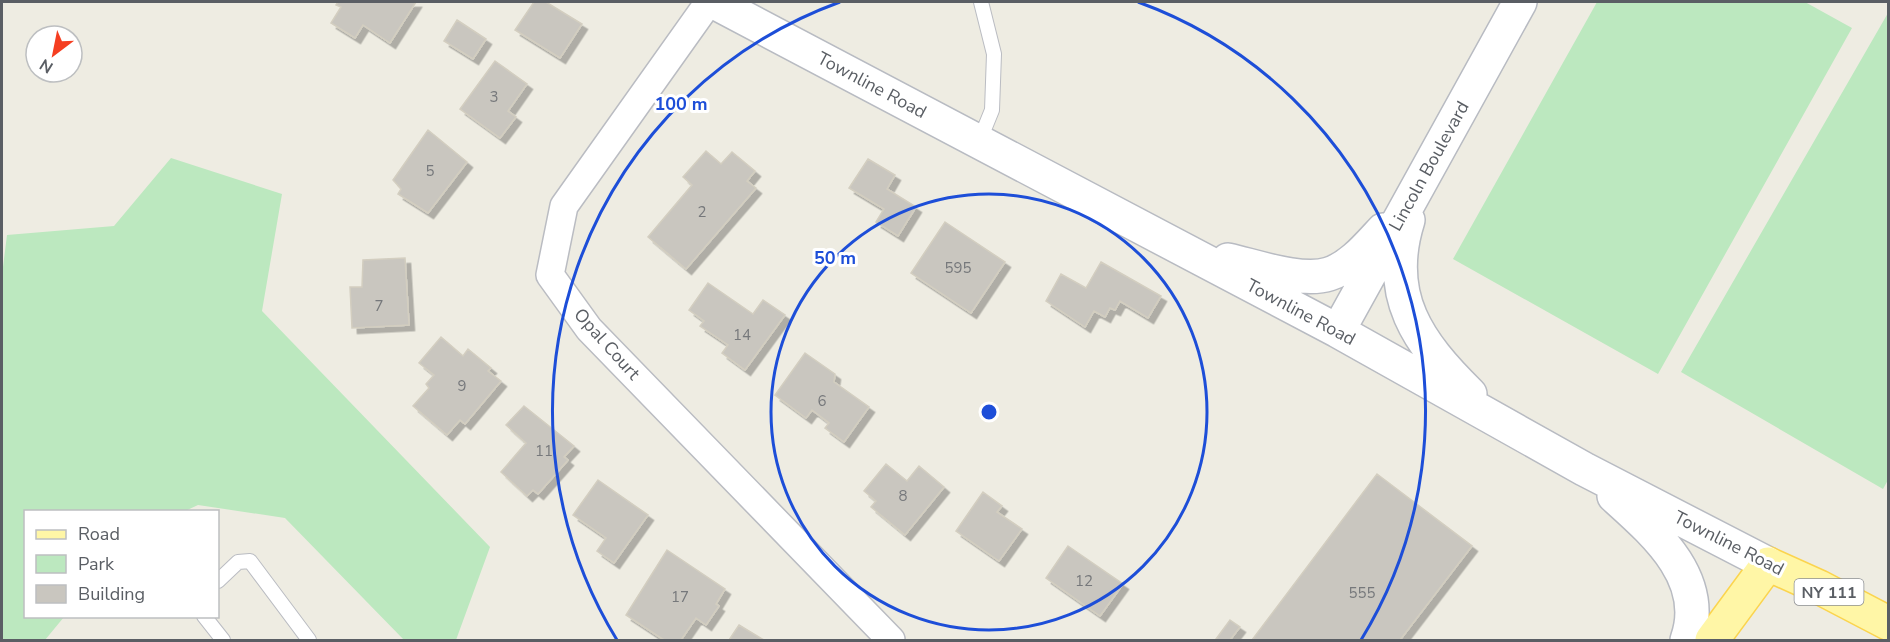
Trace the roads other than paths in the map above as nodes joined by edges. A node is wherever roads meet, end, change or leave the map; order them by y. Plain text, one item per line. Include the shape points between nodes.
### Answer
1 (710, 2) edge
2 (714, 2) edge
3 (981, 2) edge
4 (1520, 2) edge
5 (979, 142) junction
6 (1420, 181) junction
7 (1185, 250) junction
8 (1338, 331) junction
9 (1496, 420) junction
10 (1584, 469) junction
11 (1768, 564) junction
12 (219, 580) edge
13 (206, 618) edge
14 (1888, 623) edge
15 (223, 640) edge
16 (309, 640) edge
17 (891, 640) edge
18 (1687, 640) edge
19 (1712, 640) edge

1 - 17 street, Opal Court via 564,206 550,276 589,329
2 - 5 street, Townline Road
3 - 5 lane via 994,54 992,110
4 - 6 street, Lincoln Boulevard
5 - 7 street, Townline Road
6 - 7 street via 1389,224 1360,255 1329,274 1299,276
6 - 8 street, Lincoln Boulevard
6 - 9 street via 1404,233 1404,301 1415,331
7 - 8 street, Townline Road
8 - 9 street, Townline Road
9 - 10 street, Townline Road
10 - 11 street, Townline Road
10 - 18 street via 1634,514 1678,562 1690,592
11 - 14 main road, Townline Road / NY 111
11 - 19 main road
12 - 16 lane via 238,562 250,561
13 - 15 lane

